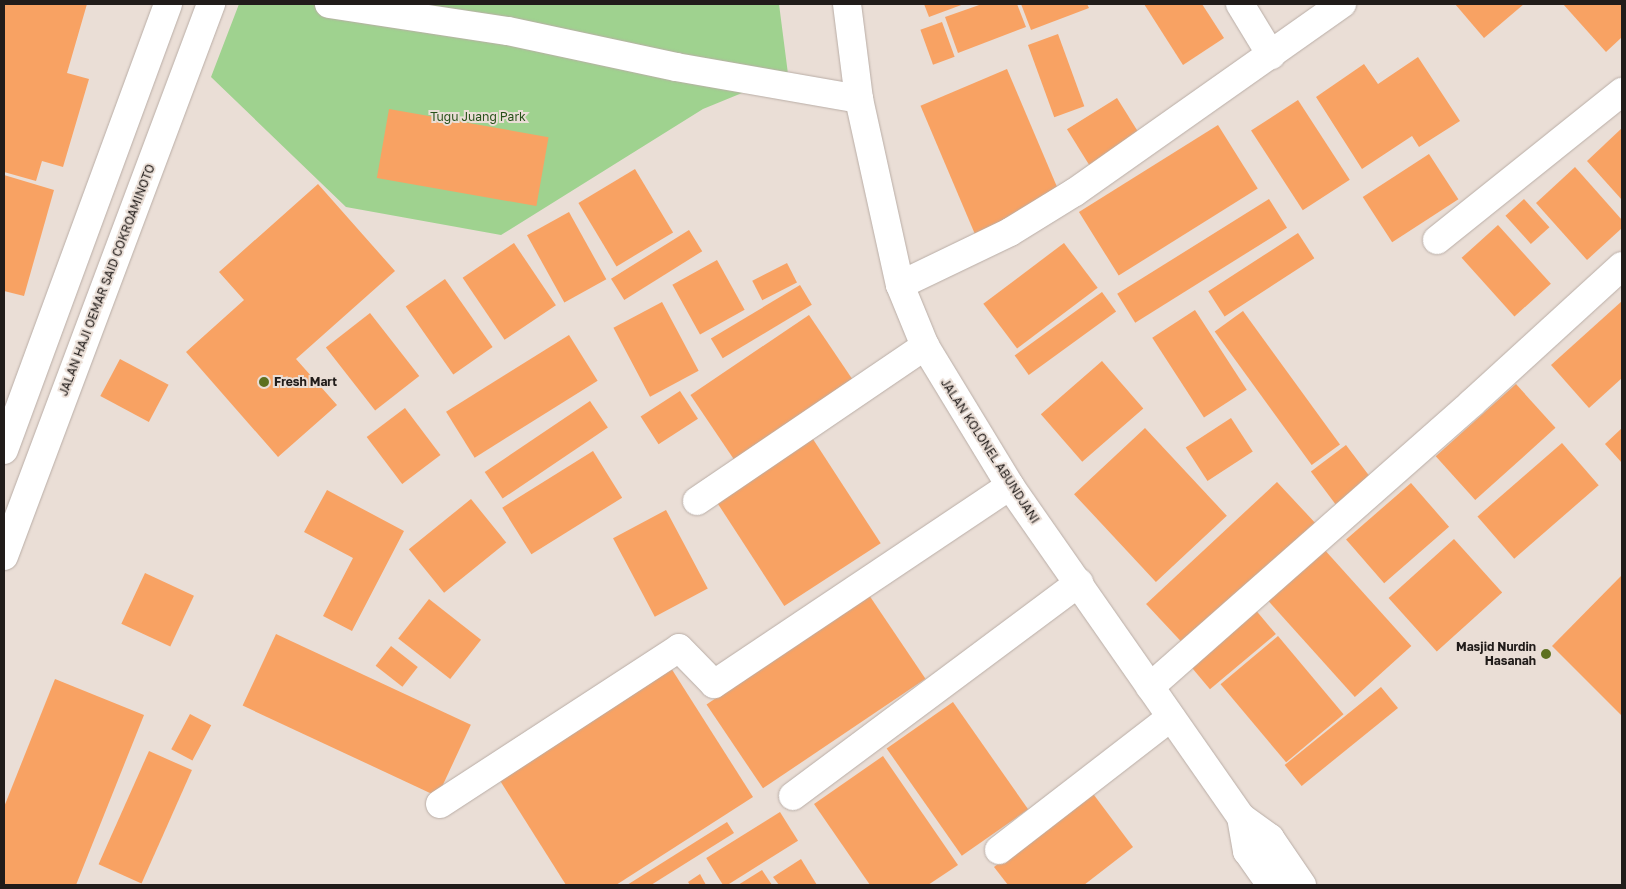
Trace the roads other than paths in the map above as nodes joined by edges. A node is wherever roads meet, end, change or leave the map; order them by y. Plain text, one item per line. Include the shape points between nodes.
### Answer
1 (168, 4) edge
2 (211, 4) edge
3 (329, 4) edge
4 (847, 4) edge
5 (1240, 4) edge
6 (1342, 4) edge
7 (1271, 55) junction
8 (1622, 92) edge
9 (859, 99) junction
10 (1437, 240) dead end
11 (1622, 266) edge
12 (900, 285) junction
13 (925, 346) junction
14 (4, 450) edge
15 (1010, 486) junction
16 (697, 501) dead end
17 (4, 556) edge
18 (1079, 583) junction
19 (1150, 687) junction
20 (1171, 717) junction
21 (793, 796) dead end
22 (440, 804) dead end
23 (1241, 817) junction
24 (999, 850) dead end
25 (1271, 885) edge
26 (1302, 885) edge

1 - 14 main road
2 - 17 main road, JALAN HAJI OEMAR SAID COKROAMINOTO
3 - 9 main road via 508,31 676,67
4 - 9 main road, JALAN KOLONEL ABUNDJANI
5 - 7 main road
6 - 7 main road
7 - 12 main road via 1075,192 1010,232
8 - 10 main road
9 - 12 main road, JALAN KOLONEL ABUNDJANI
11 - 19 main road
12 - 13 main road, JALAN KOLONEL ABUNDJANI
13 - 15 main road, JALAN KOLONEL ABUNDJANI
13 - 16 main road
15 - 18 main road, JALAN KOLONEL ABUNDJANI
15 - 22 main road via 714,684 679,648
18 - 19 main road, JALAN KOLONEL ABUNDJANI
18 - 21 main road
19 - 20 main road, JALAN KOLONEL ABUNDJANI
20 - 23 main road, JALAN KOLONEL ABUNDJANI
20 - 24 main road
23 - 25 main road via 1247,851
23 - 26 main road, JALAN KOLONEL ABUNDJANI via 1270,838

